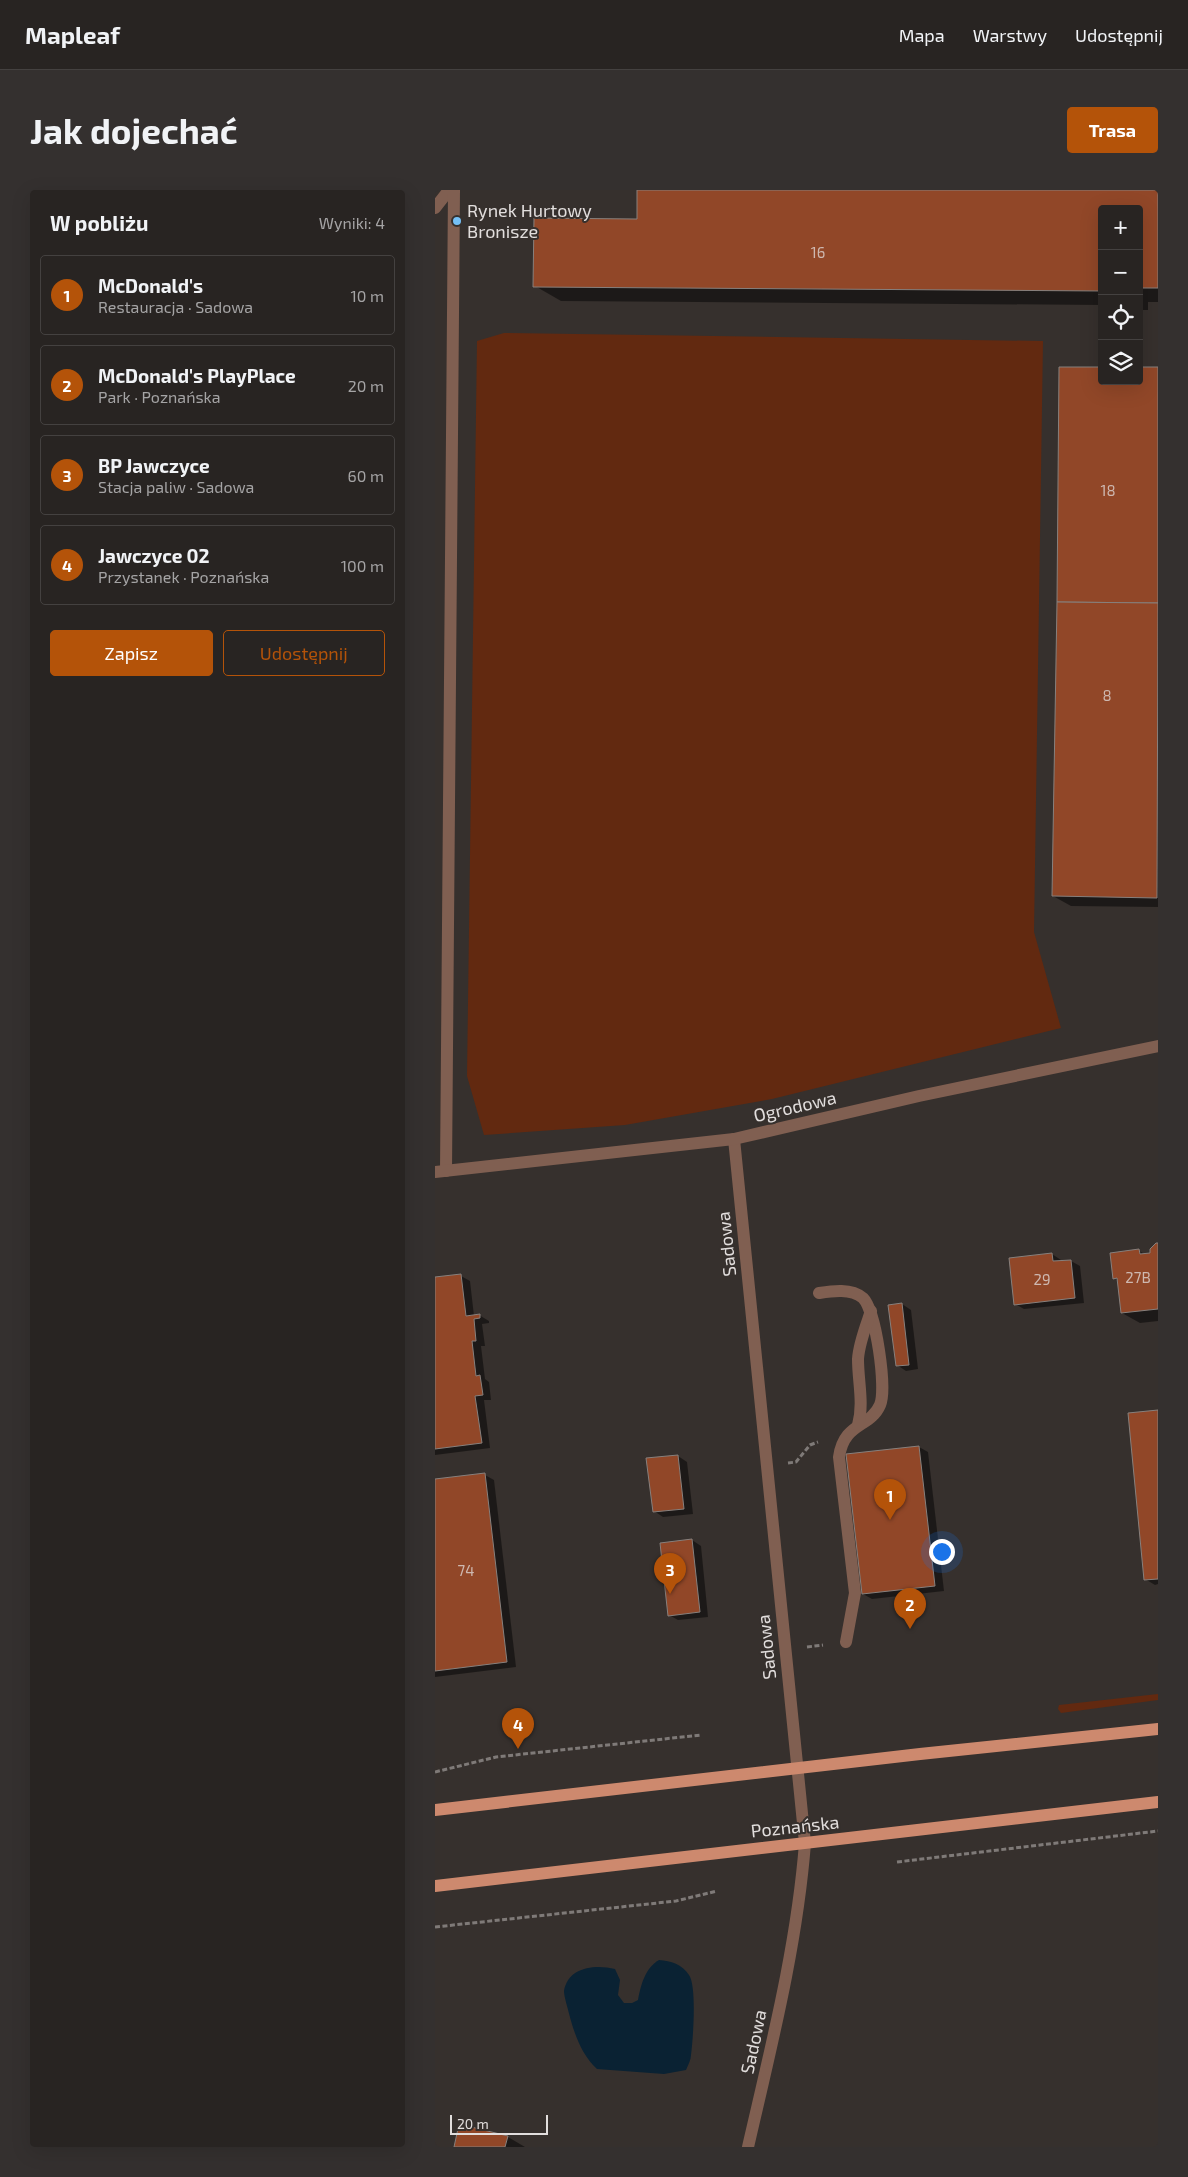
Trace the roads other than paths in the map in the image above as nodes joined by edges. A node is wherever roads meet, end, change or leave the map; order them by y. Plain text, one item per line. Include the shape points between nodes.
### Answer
1 (449, 190) edge
2 (454, 190) edge
3 (435, 208) edge
4 (1158, 1046) edge
5 (734, 1139) junction
6 (441, 1172) edge
7 (819, 1292) dead end
8 (871, 1311) junction
9 (858, 1425) junction
10 (846, 1642) dead end
11 (1158, 1728) edge
12 (797, 1768) junction
13 (1158, 1802) edge
14 (435, 1810) edge
15 (805, 1843) junction
16 (435, 1886) edge
17 (748, 2147) edge

1 - 3 street
2 - 6 street
4 - 5 street, Ogrodowa
5 - 6 street, Ogrodowa
5 - 12 street, Sadowa
7 - 8 street via 850,1292 863,1298
8 - 9 street via 858,1357 861,1402
8 - 9 street via 883,1393 880,1407 871,1418
9 - 10 street via 843,1442 839,1457 855,1593
11 - 12 main road
12 - 14 main road
12 - 15 street, Sadowa
13 - 15 main road, Poznańska
15 - 16 main road, Poznańska
15 - 17 street, Sadowa via 792,1944

